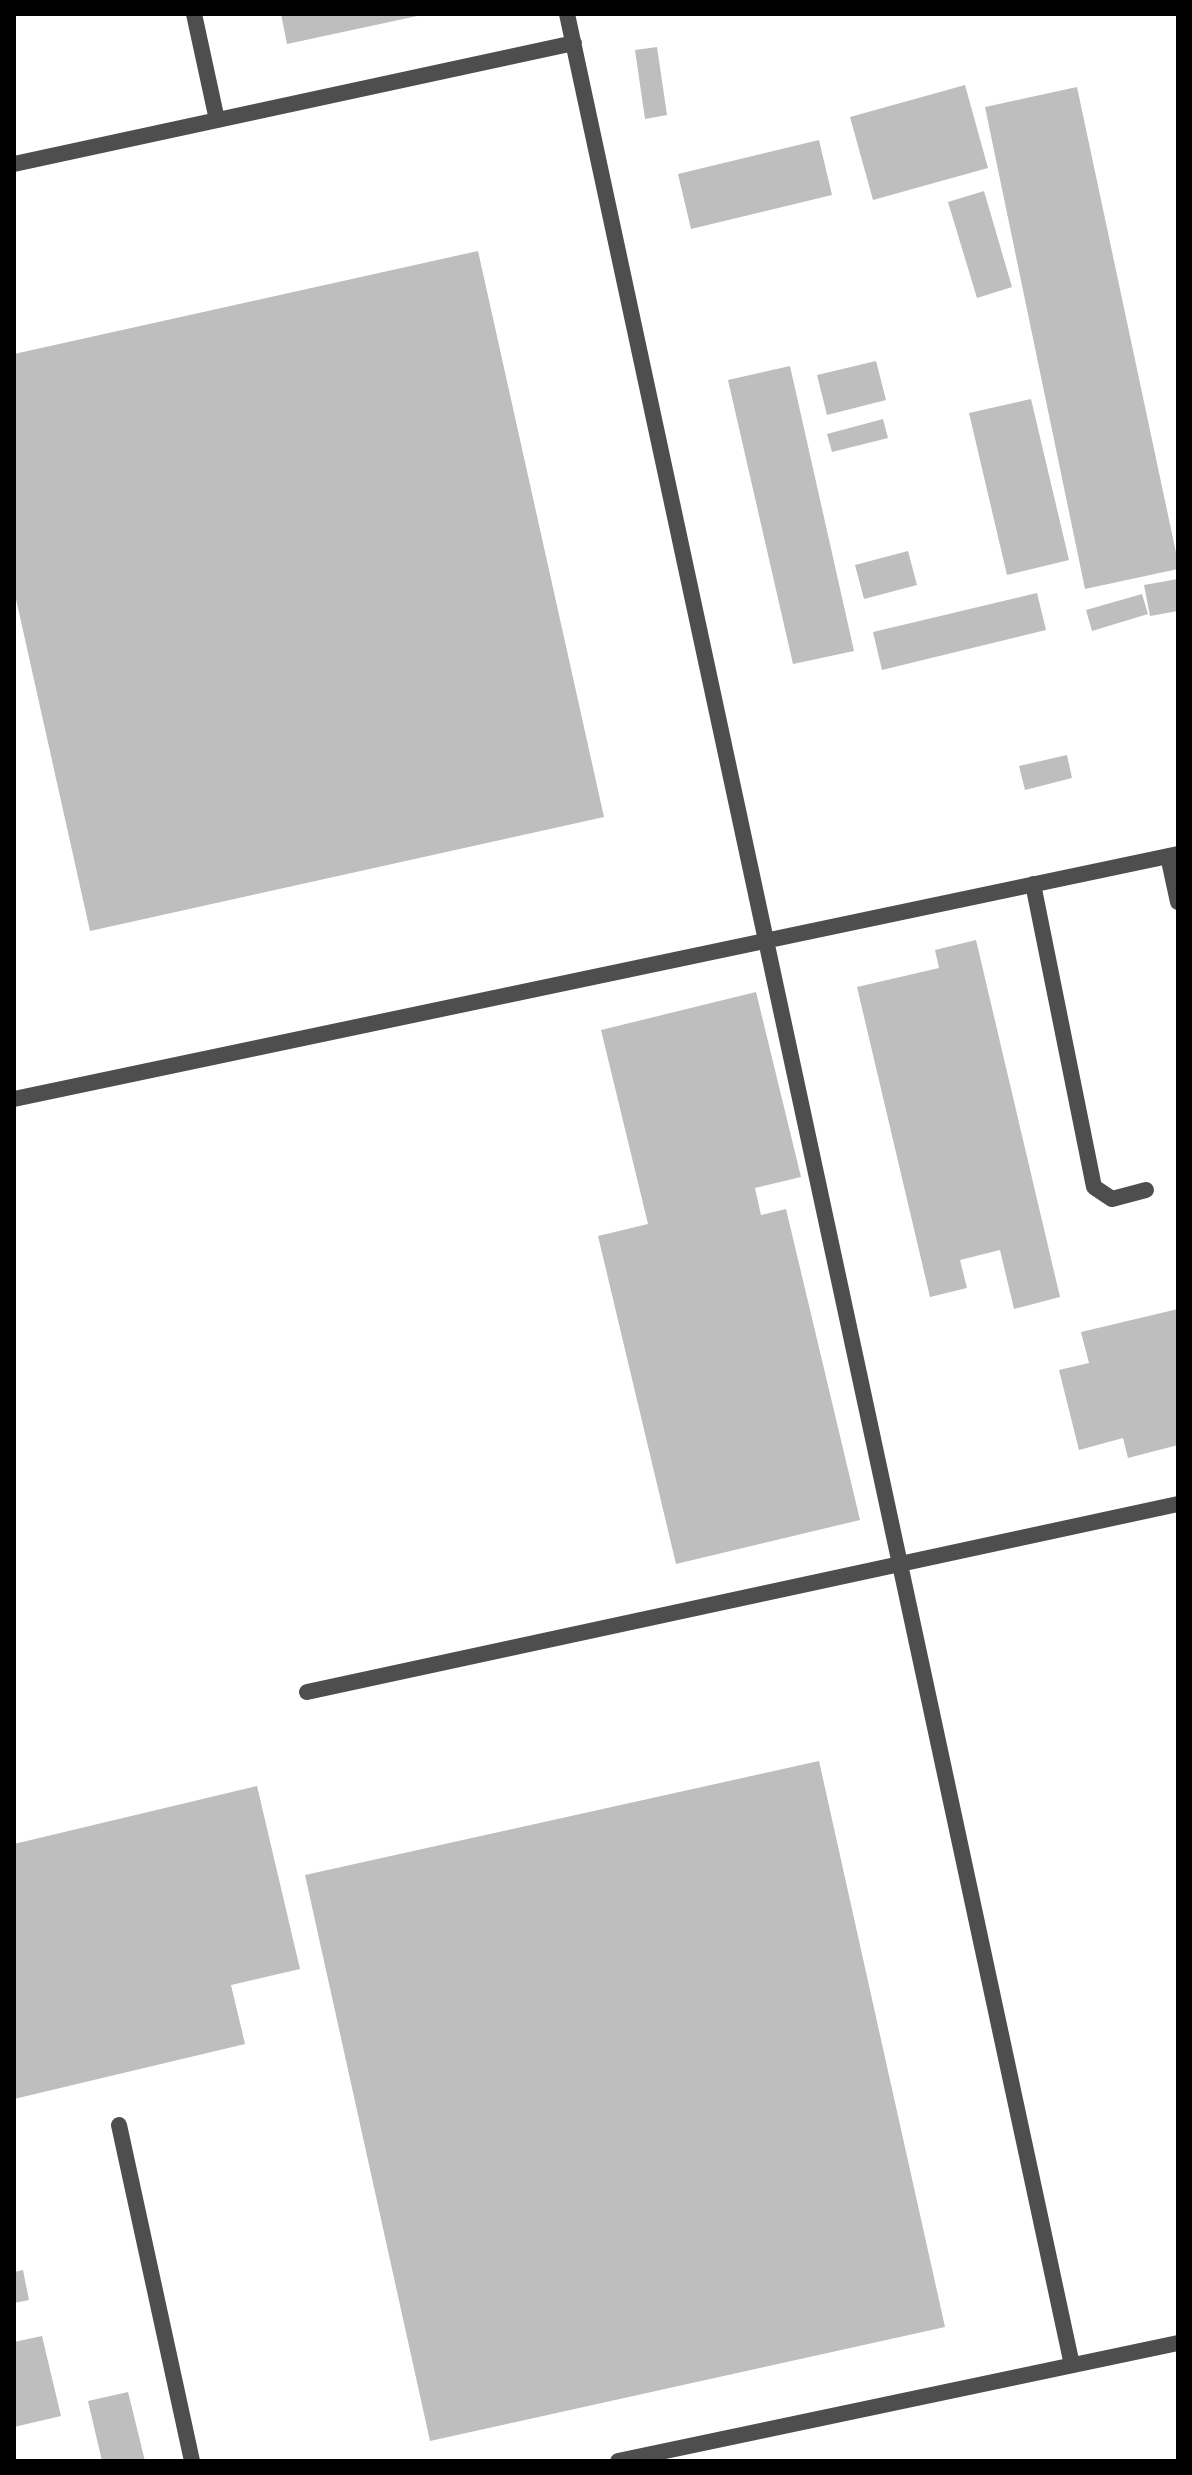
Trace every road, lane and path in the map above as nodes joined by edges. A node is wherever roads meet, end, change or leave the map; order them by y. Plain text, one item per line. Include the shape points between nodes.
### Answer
1 (194, 14) edge
2 (567, 14) edge
3 (574, 43) junction
4 (217, 120) junction
5 (14, 164) edge
6 (1173, 855) edge
7 (1033, 884) junction
8 (1178, 902) edge
9 (766, 940) junction
10 (14, 1099) edge
11 (1146, 1190) dead end
12 (1178, 1504) edge
13 (901, 1565) junction
14 (307, 1692) dead end
15 (119, 2125) dead end
16 (1178, 2343) edge
17 (1072, 2365) junction
18 (192, 2461) edge
19 (618, 2461) edge

1 - 4 lane
2 - 3 lane
3 - 4 lane
3 - 9 lane
4 - 5 lane
6 - 7 lane
6 - 8 lane
7 - 9 lane
7 - 11 lane via 1094,1187 1112,1199
9 - 10 lane
9 - 13 lane
12 - 13 lane
13 - 14 lane
13 - 17 lane
15 - 18 lane
16 - 17 lane
17 - 19 lane

